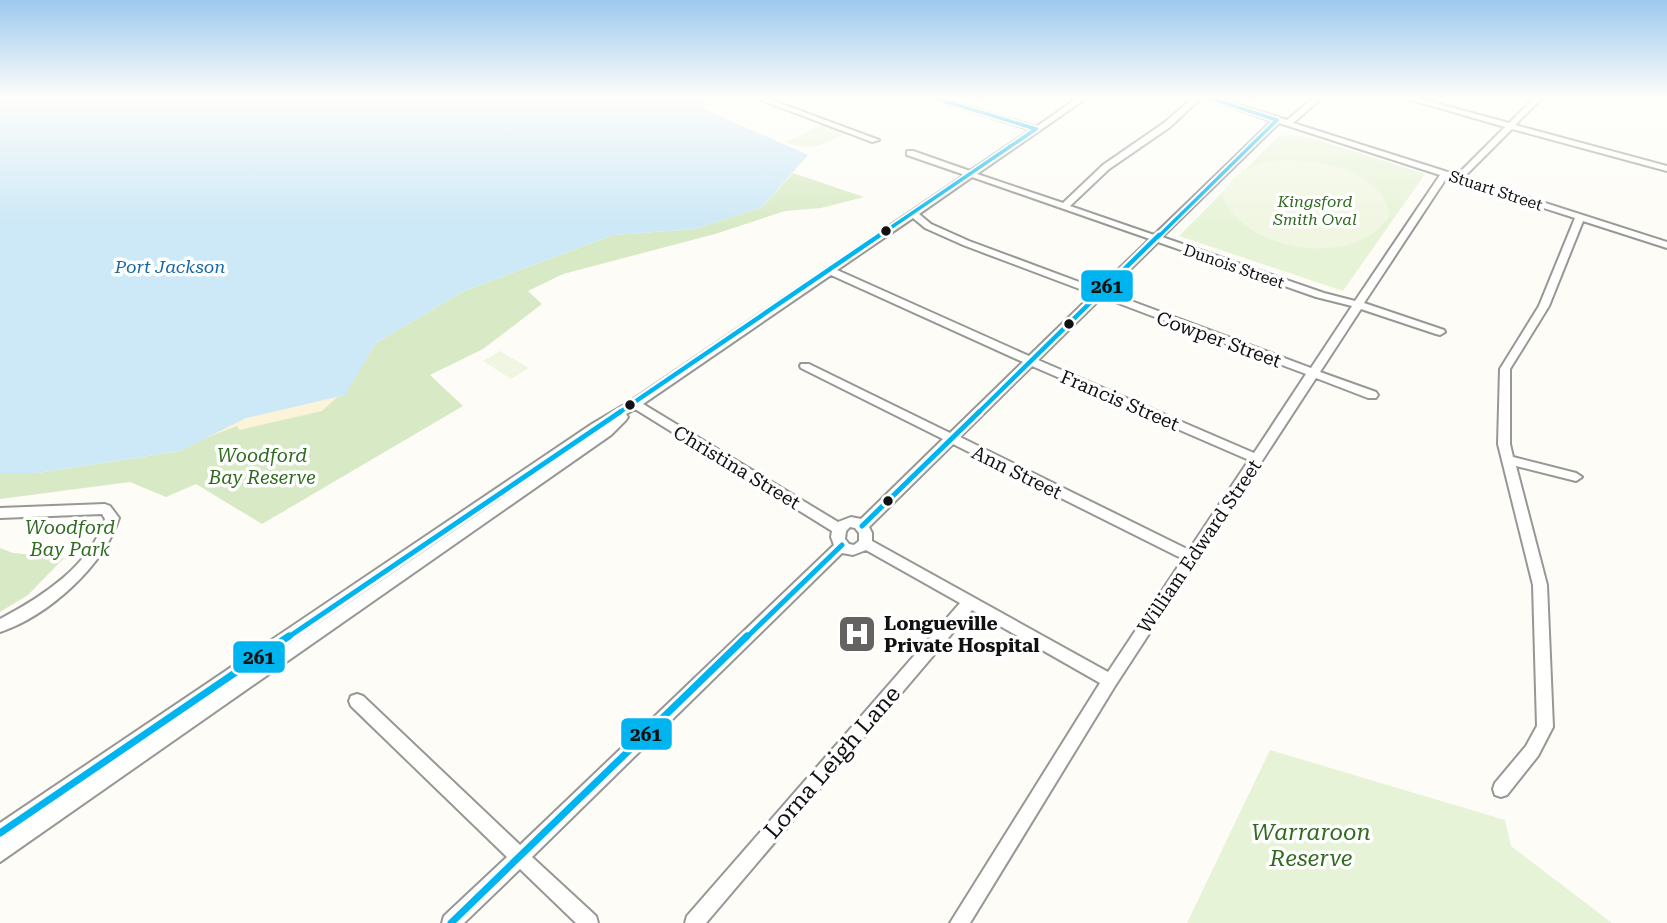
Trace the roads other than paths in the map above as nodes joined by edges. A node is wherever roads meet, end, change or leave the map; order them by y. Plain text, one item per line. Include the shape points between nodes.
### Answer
1 (1020, 140) edge
2 (1145, 140) edge
3 (1256, 140) edge
4 (1342, 140) edge
5 (1497, 140) edge
6 (1563, 140) edge
7 (910, 153) dead end
8 (1667, 169) edge
9 (1445, 173) junction
10 (971, 174) junction
11 (1458, 178) junction
12 (1065, 206) junction
13 (914, 213) junction
14 (1580, 217) junction
15 (1155, 239) junction
16 (1667, 245) edge
17 (830, 271) junction
18 (1099, 295) junction
19 (1356, 304) junction
20 (1440, 332) dead end
21 (1030, 361) junction
22 (805, 366) dead end
23 (1312, 373) junction
24 (1372, 395) dead end
25 (635, 404) junction
26 (949, 439) junction
27 (1258, 458) junction
28 (1508, 460) junction
29 (1576, 477) dead end
30 (0, 513) edge
31 (862, 526) junction
32 (839, 528) junction
33 (865, 543) junction
34 (842, 545) junction
35 (1192, 556) junction
36 (970, 602) junction
37 (0, 626) edge
38 (1110, 681) junction
39 (357, 701) dead end
40 (1501, 789) dead end
41 (0, 833) edge
42 (0, 853) edge
43 (520, 857) junction
44 (451, 923) edge
45 (589, 923) edge
46 (694, 923) edge
47 (960, 923) edge

1 - 10 street
2 - 12 street via 1106,167
3 - 15 street
4 - 9 street, Stuart Street
5 - 11 street
6 - 8 street
7 - 10 street, Dunois Street
9 - 11 street, Stuart Street
9 - 19 street, William Edward Street
10 - 12 street, Dunois Street
10 - 13 street
11 - 14 street, Stuart Street
12 - 15 street, Dunois Street
13 - 17 street
13 - 18 street, Cowper Street via 928,226 966,243
14 - 16 street, Stuart Street
14 - 28 street via 1544,306 1505,369
15 - 18 street
15 - 19 street, Dunois Street
17 - 21 street, Francis Street
17 - 25 street
18 - 21 street
18 - 23 street, Cowper Street
19 - 20 street, Dunois Street
19 - 23 street, William Edward Street
21 - 26 street
21 - 27 street, Francis Street
22 - 26 street, Ann Street
23 - 24 street, Cowper Street
23 - 27 street, William Edward Street
25 - 32 street, Christina Street
25 - 41 street
25 - 42 street via 607,432
26 - 31 street
26 - 35 street, Ann Street
27 - 35 street, William Edward Street
28 - 29 street
28 - 40 street via 1540,585 1545,727
30 - 37 street via 105,509 112,518 110,531 89,558 45,601
31 - 32 street
31 - 33 street via 868,532
32 - 34 street via 836,539
33 - 34 street via 852,548
33 - 36 street
34 - 43 street
35 - 38 street, William Edward Street
36 - 38 street
36 - 46 street, Lorna Leigh Lane
38 - 47 street, William Edward Street
39 - 43 street
43 - 44 street
43 - 45 street

